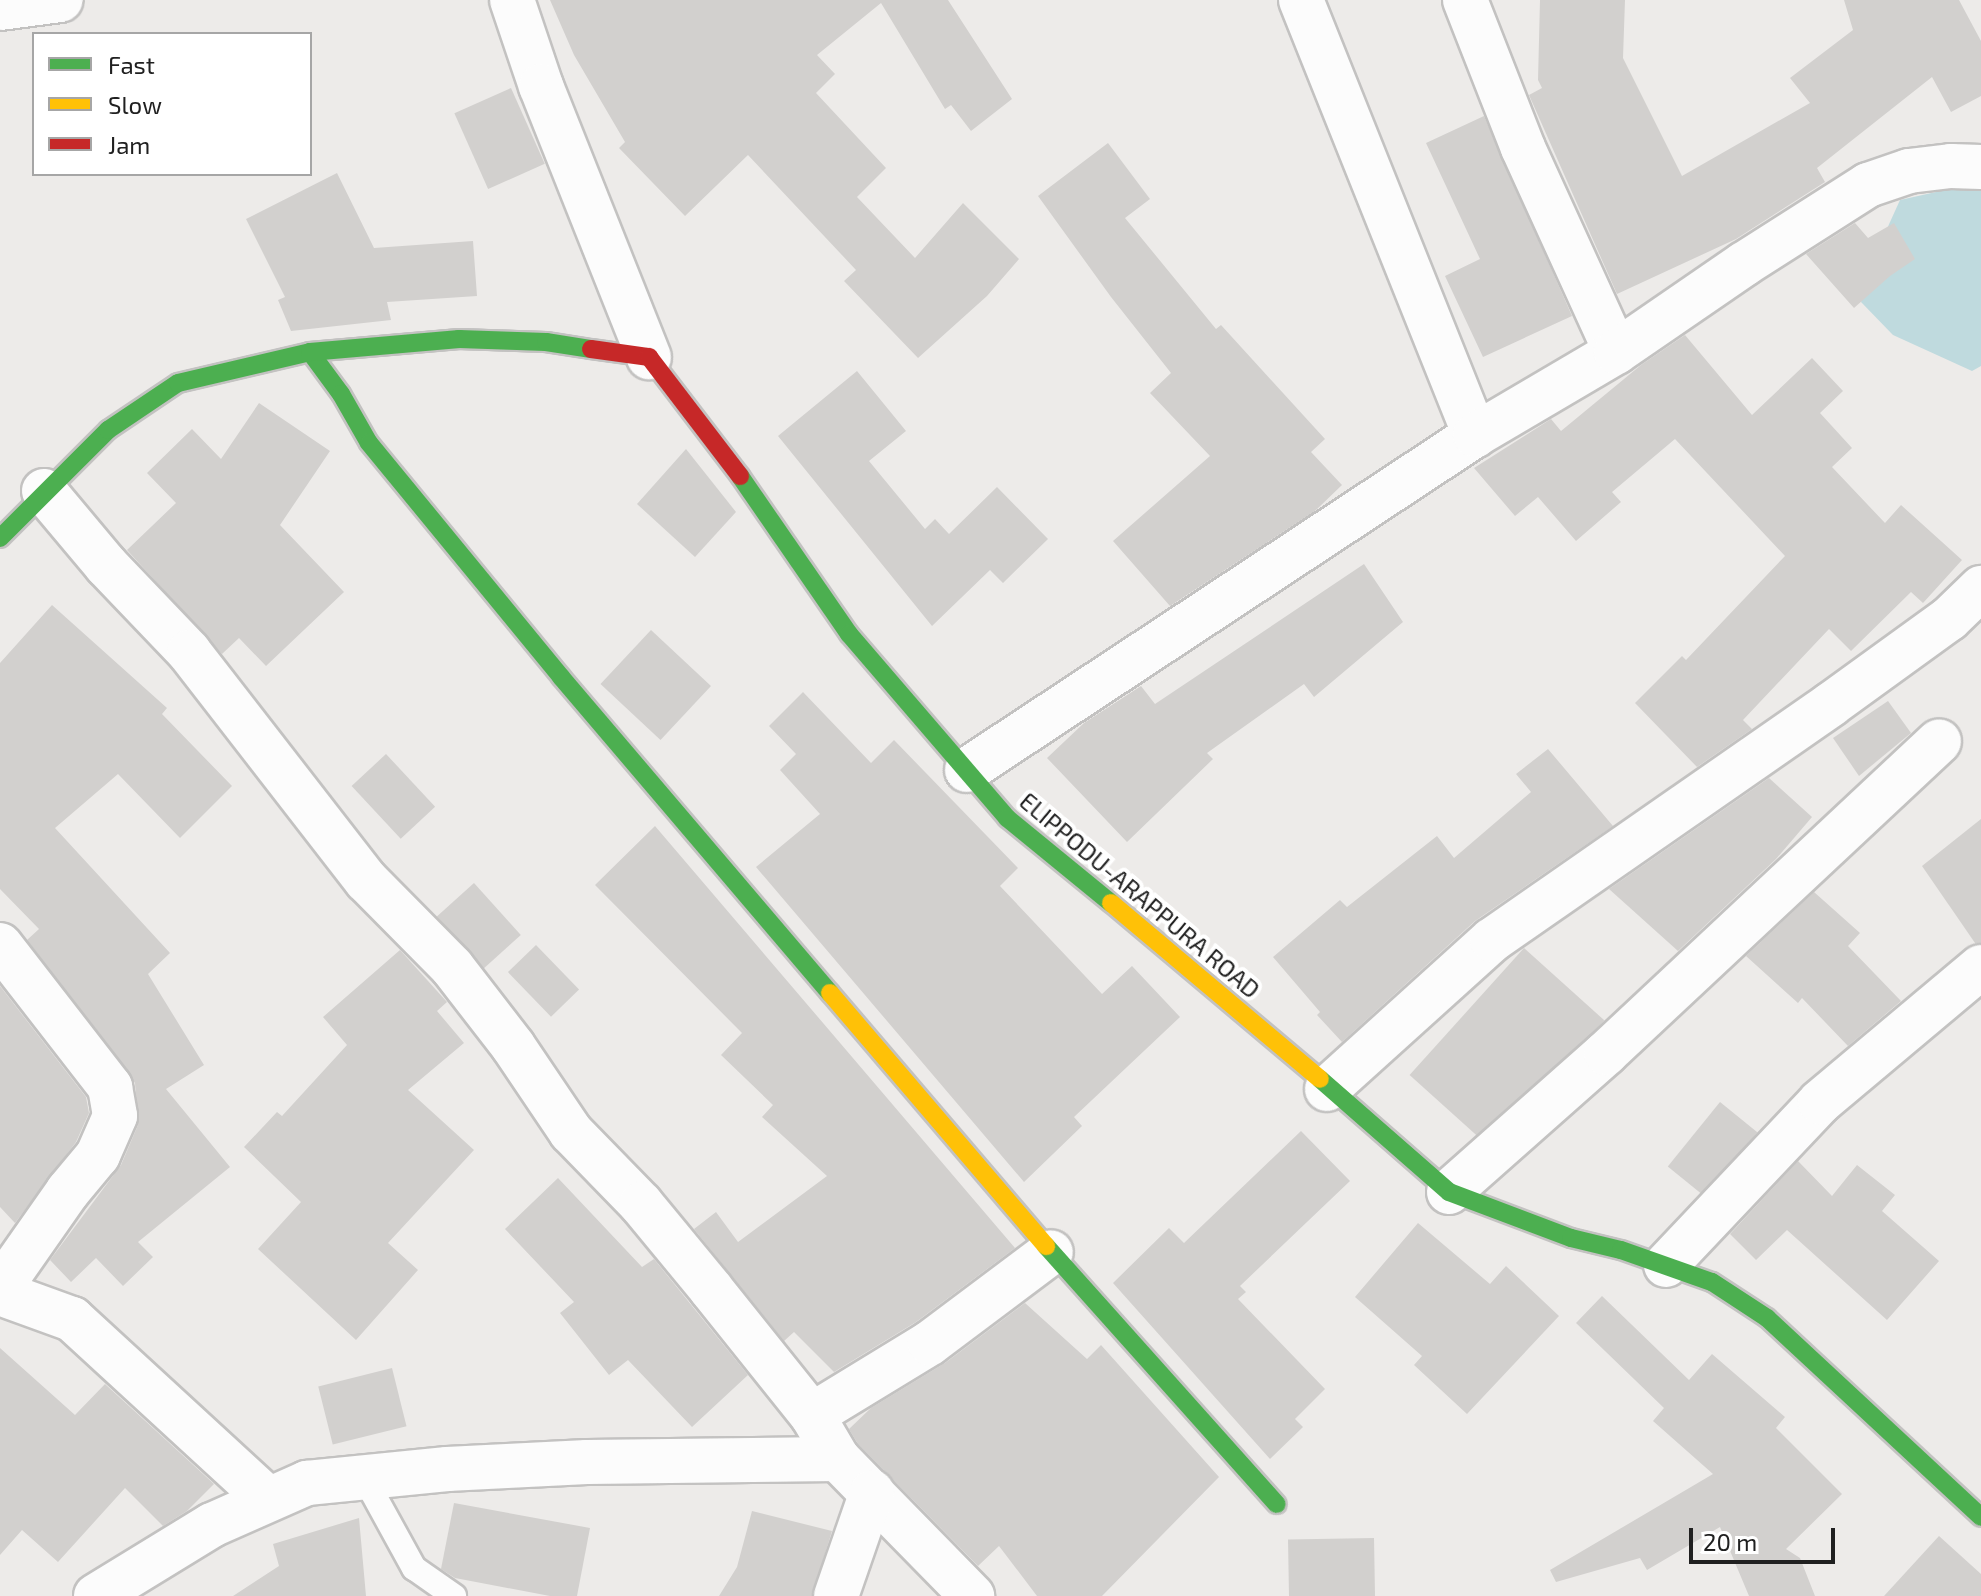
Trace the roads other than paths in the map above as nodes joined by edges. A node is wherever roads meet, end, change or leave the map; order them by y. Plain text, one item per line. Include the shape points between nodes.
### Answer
1 (60, 0) edge
2 (512, 0) edge
3 (1301, 0) edge
4 (1465, 0) edge
5 (0, 8) edge
6 (1981, 167) edge
7 (310, 352) junction
8 (1616, 352) junction
9 (649, 357) junction
10 (1475, 435) junction
11 (44, 491) junction
12 (0, 538) edge
13 (1981, 588) edge
14 (1939, 741) dead end
15 (967, 770) junction
16 (0, 945) edge
17 (1981, 967) edge
18 (1327, 1089) junction
19 (1449, 1192) junction
20 (1051, 1252) junction
21 (1666, 1265) junction
22 (0, 1290) edge
23 (812, 1415) junction
24 (838, 1459) junction
25 (365, 1479) junction
26 (872, 1492) junction
27 (268, 1499) junction
28 (1277, 1504) dead end
29 (1981, 1517) edge
30 (113, 1593) edge
31 (454, 1596) edge
32 (836, 1596) edge
33 (972, 1596) edge

1 - 5 street
2 - 9 street
3 - 10 street
4 - 8 street via 1523,148
6 - 8 street via 1909,171 1868,185
7 - 9 street via 459,339 546,342
7 - 11 street via 178,383 108,430
7 - 20 street via 369,443 490,591
8 - 10 street
9 - 15 street, ELIPPODU-ARAPPURA ROAD via 753,492 849,634
10 - 15 street
11 - 12 street
11 - 23 street via 189,652 366,880 452,967 571,1132 641,1204
13 - 18 street via 1949,619 1830,705 1492,940
14 - 19 street via 1606,1053
15 - 18 street, ELIPPODU-ARAPPURA ROAD via 1007,818 1228,999
16 - 22 street via 110,1087 115,1116 98,1155
17 - 21 street via 1820,1102
18 - 19 street, ELIPPODU-ARAPPURA ROAD
19 - 21 street, ELIPPODU-ARAPPURA ROAD via 1571,1238
20 - 23 street via 930,1343
20 - 28 street
21 - 29 street, ELIPPODU-ARAPPURA ROAD via 1712,1282 1767,1318
22 - 27 street via 72,1319
23 - 24 street
24 - 25 street via 587,1462
24 - 26 street
25 - 27 street via 307,1483
25 - 31 lane via 414,1568
26 - 32 street
26 - 33 street
27 - 30 street via 212,1525

